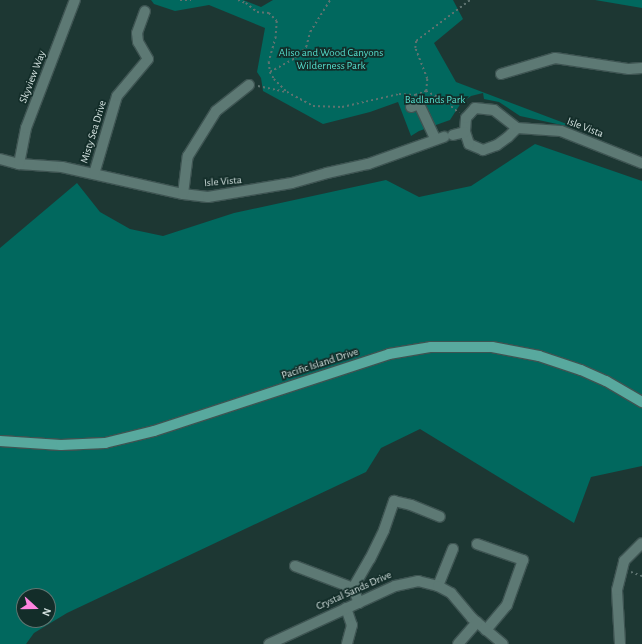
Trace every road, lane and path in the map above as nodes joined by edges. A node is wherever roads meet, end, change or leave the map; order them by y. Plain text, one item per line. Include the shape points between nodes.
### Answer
1 (75, 0) edge
2 (180, 0) edge
3 (191, 0) edge
4 (238, 0) edge
5 (330, 0) edge
6 (470, 0) edge
7 (145, 11) dead end
8 (642, 68) edge
9 (270, 72) junction
10 (501, 74) dead end
11 (250, 85) joint
12 (426, 91) junction
13 (287, 92) junction
14 (415, 102) junction
15 (460, 113) dead end
16 (517, 128) junction
17 (465, 132) junction
18 (444, 137) junction
19 (0, 159) edge
20 (642, 163) edge
21 (19, 164) junction
22 (94, 174) junction
23 (183, 194) junction
24 (642, 402) edge
25 (0, 441) edge
26 (440, 516) dead end
27 (642, 543) edge
28 (477, 544) dead end
29 (453, 549) dead end
30 (294, 566) dead end
31 (622, 569) junction
32 (642, 576) edge
33 (438, 586) junction
34 (353, 588) junction
35 (358, 603) junction
36 (346, 608) junction
37 (477, 622) junction
38 (486, 630) junction
39 (269, 644) edge
40 (347, 644) edge
41 (458, 644) edge
42 (503, 644) edge
43 (620, 644) edge

1 - 21 street, Skyview Way via 26,128
2 - 3 path
4 - 9 path via 257,12 269,14 277,21 276,37 269,62
5 - 9 path via 310,32 306,47 295,58
6 - 12 path via 416,40 415,48 427,79
7 - 22 street, Misty Sea Drive via 137,33 138,42 148,59 117,96
8 - 10 street via 629,69 555,58
9 - 13 path
11 - 13 path
11 - 23 street via 216,111 188,156
12 - 14 path
12 - 15 path via 444,100
13 - 14 path via 313,106 342,107 399,94
14 - 18 street
16 - 17 street via 497,145 483,150 469,144
16 - 17 street via 494,110 475,108 466,118
16 - 20 street, Isle Vista via 561,131
17 - 18 street, Isle Vista
18 - 23 street, Isle Vista via 368,164 292,183 208,197
19 - 21 street, Isle Vista
21 - 22 street, Isle Vista via 62,167
22 - 23 street, Isle Vista
24 - 25 main road, Pacific Island Drive via 606,381 539,356 492,347 431,347 389,354 154,431 105,442 61,445
26 - 34 street via 394,501 384,530
27 - 31 street via 624,561
28 - 38 street via 523,560 507,605
29 - 33 street
30 - 34 street
31 - 32 path
31 - 43 street via 618,590
33 - 35 street, Crystal Sands Drive via 418,581 403,583
33 - 37 street, Crystal Sands Drive via 451,593
34 - 35 street
35 - 36 street, Crystal Sands Drive
36 - 39 street, Crystal Sands Drive
36 - 40 street via 352,625
37 - 38 street, Crystal Sands Drive
37 - 41 street
38 - 42 street, Crystal Sands Drive

